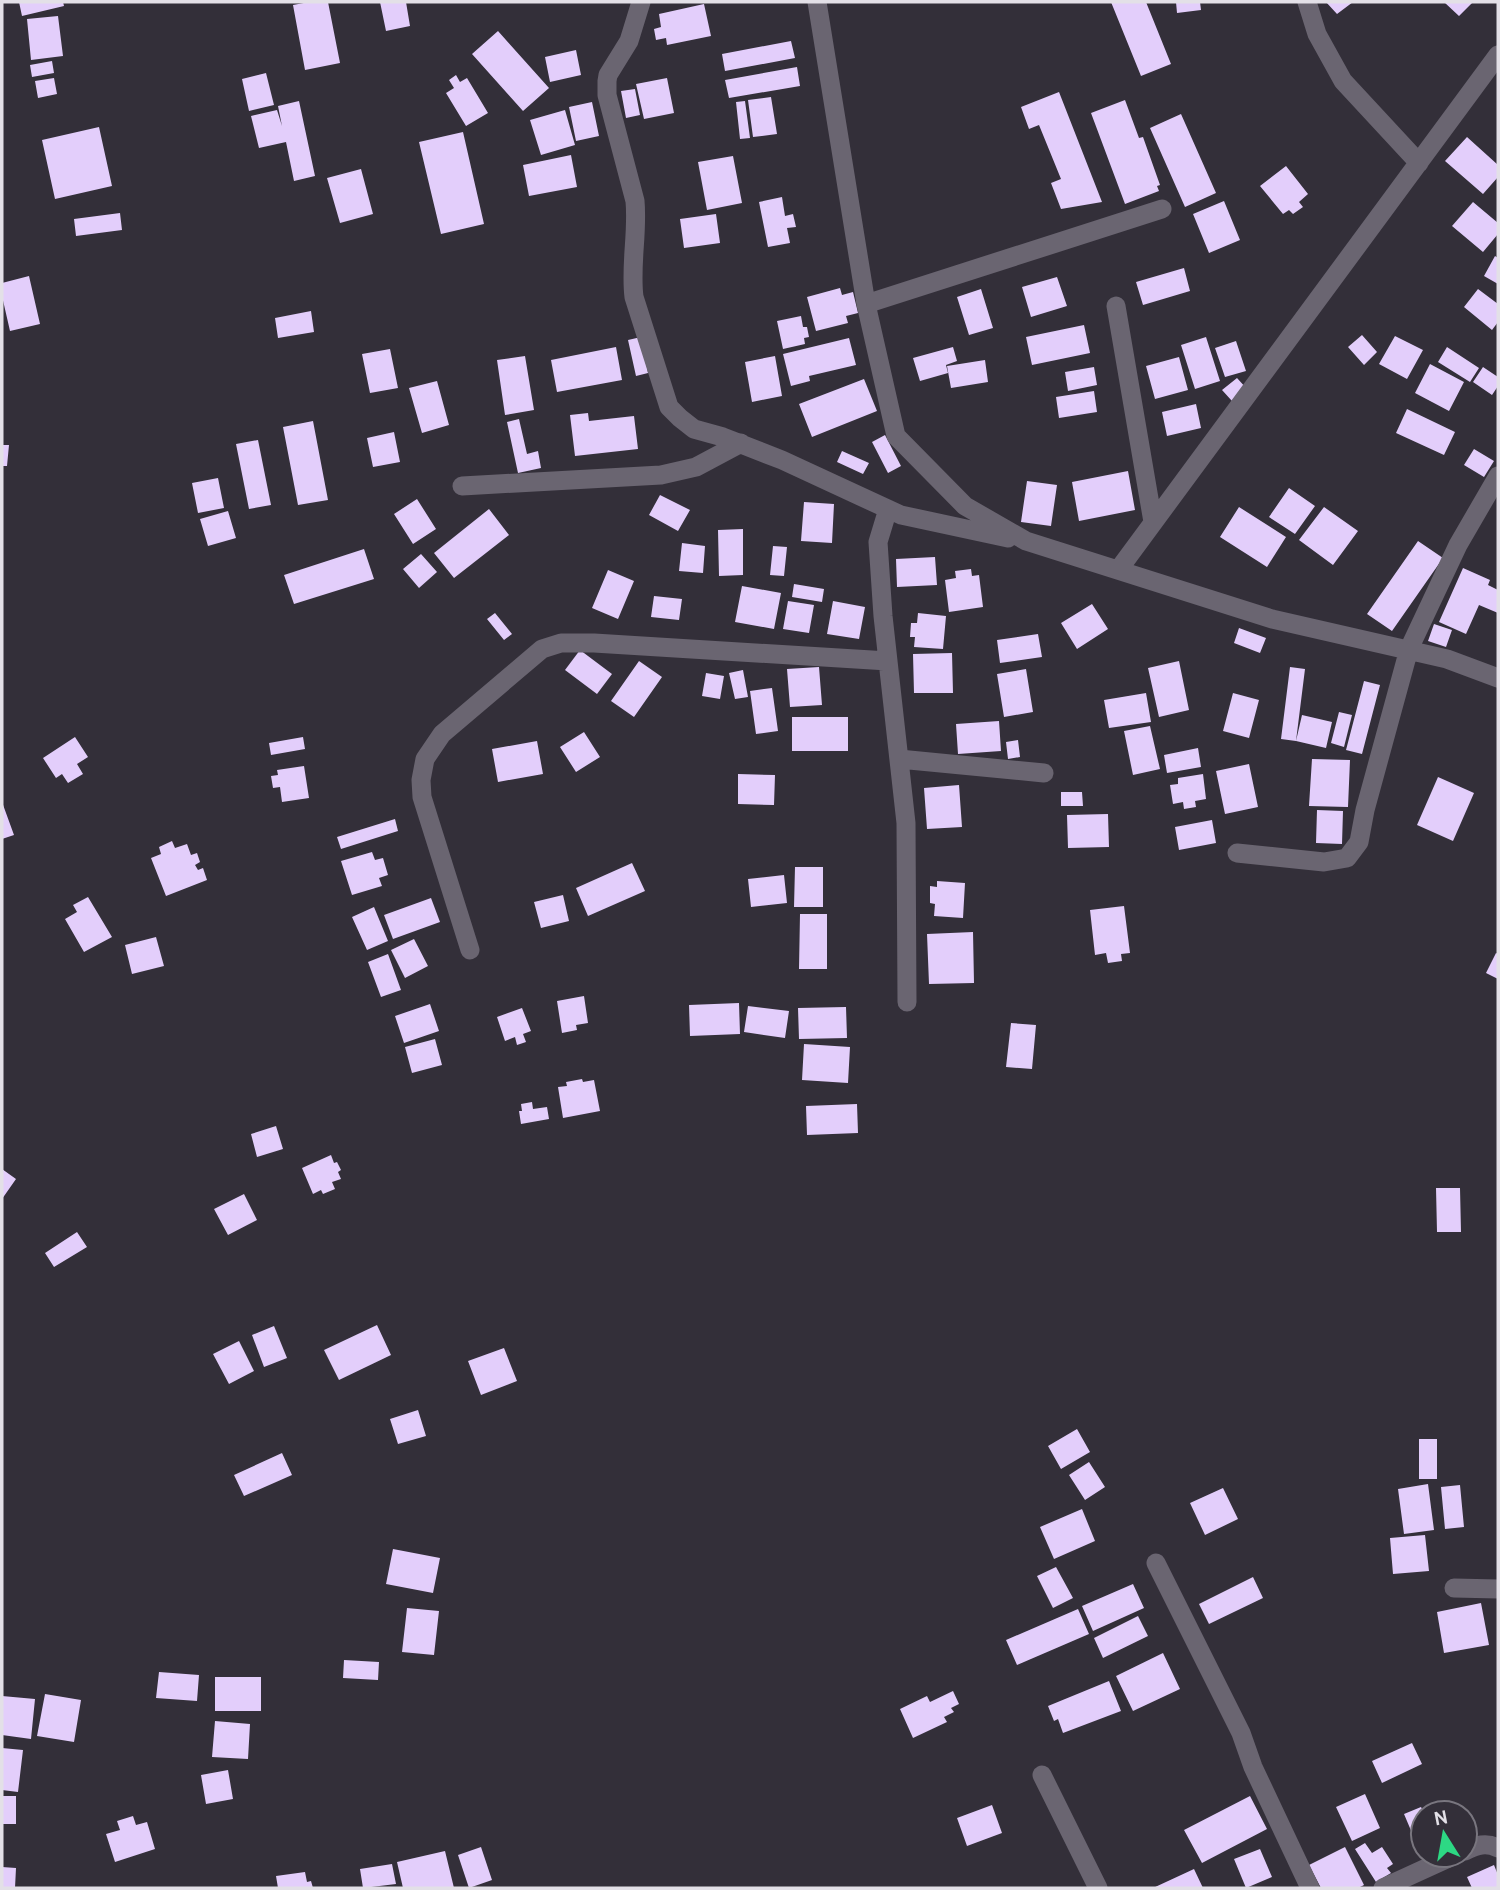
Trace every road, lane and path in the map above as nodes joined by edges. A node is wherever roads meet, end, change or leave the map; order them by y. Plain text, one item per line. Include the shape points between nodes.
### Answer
1 (641, 2) edge
2 (817, 2) edge
3 (1307, 2) edge
4 (1498, 55) edge
5 (1419, 163) junction
6 (1162, 209) dead end
7 (866, 304) junction
8 (1116, 306) dead end
9 (741, 443) junction
10 (1498, 476) edge
11 (462, 486) dead end
12 (888, 509) junction
13 (1153, 522) junction
14 (1026, 541) junction
15 (1119, 569) junction
16 (1409, 649) junction
17 (888, 661) junction
18 (1498, 678) edge
19 (899, 759) junction
20 (1044, 773) dead end
21 (1237, 853) dead end
22 (470, 950) dead end
23 (907, 1002) dead end
24 (1156, 1563) dead end
25 (1454, 1588) dead end
26 (1498, 1589) edge
27 (1042, 1775) dead end
28 (1479, 1845) edge
29 (1498, 1848) edge
30 (1424, 1869) edge
31 (1098, 1888) edge
32 (1310, 1888) edge
33 (1383, 1888) edge

1 - 9 street via 629,41 607,81 635,201 634,297 669,407 694,429
2 - 7 street
3 - 5 street via 1343,81
4 - 5 street
5 - 13 street
6 - 7 street
7 - 14 street via 896,436 965,506
8 - 13 street
9 - 11 street via 696,467 661,475
9 - 12 street
10 - 16 street via 1458,545
12 - 14 street
12 - 17 street via 878,542
13 - 15 street
14 - 15 street
15 - 16 street via 1272,619
16 - 18 street
16 - 21 street via 1359,842 1347,858 1324,862
17 - 19 street
17 - 22 street via 594,643 561,643 542,649 442,734 425,759 422,797
19 - 20 street
19 - 23 street via 906,823
24 - 32 street via 1241,1733
25 - 26 street
27 - 31 street
28 - 29 street
30 - 33 street

